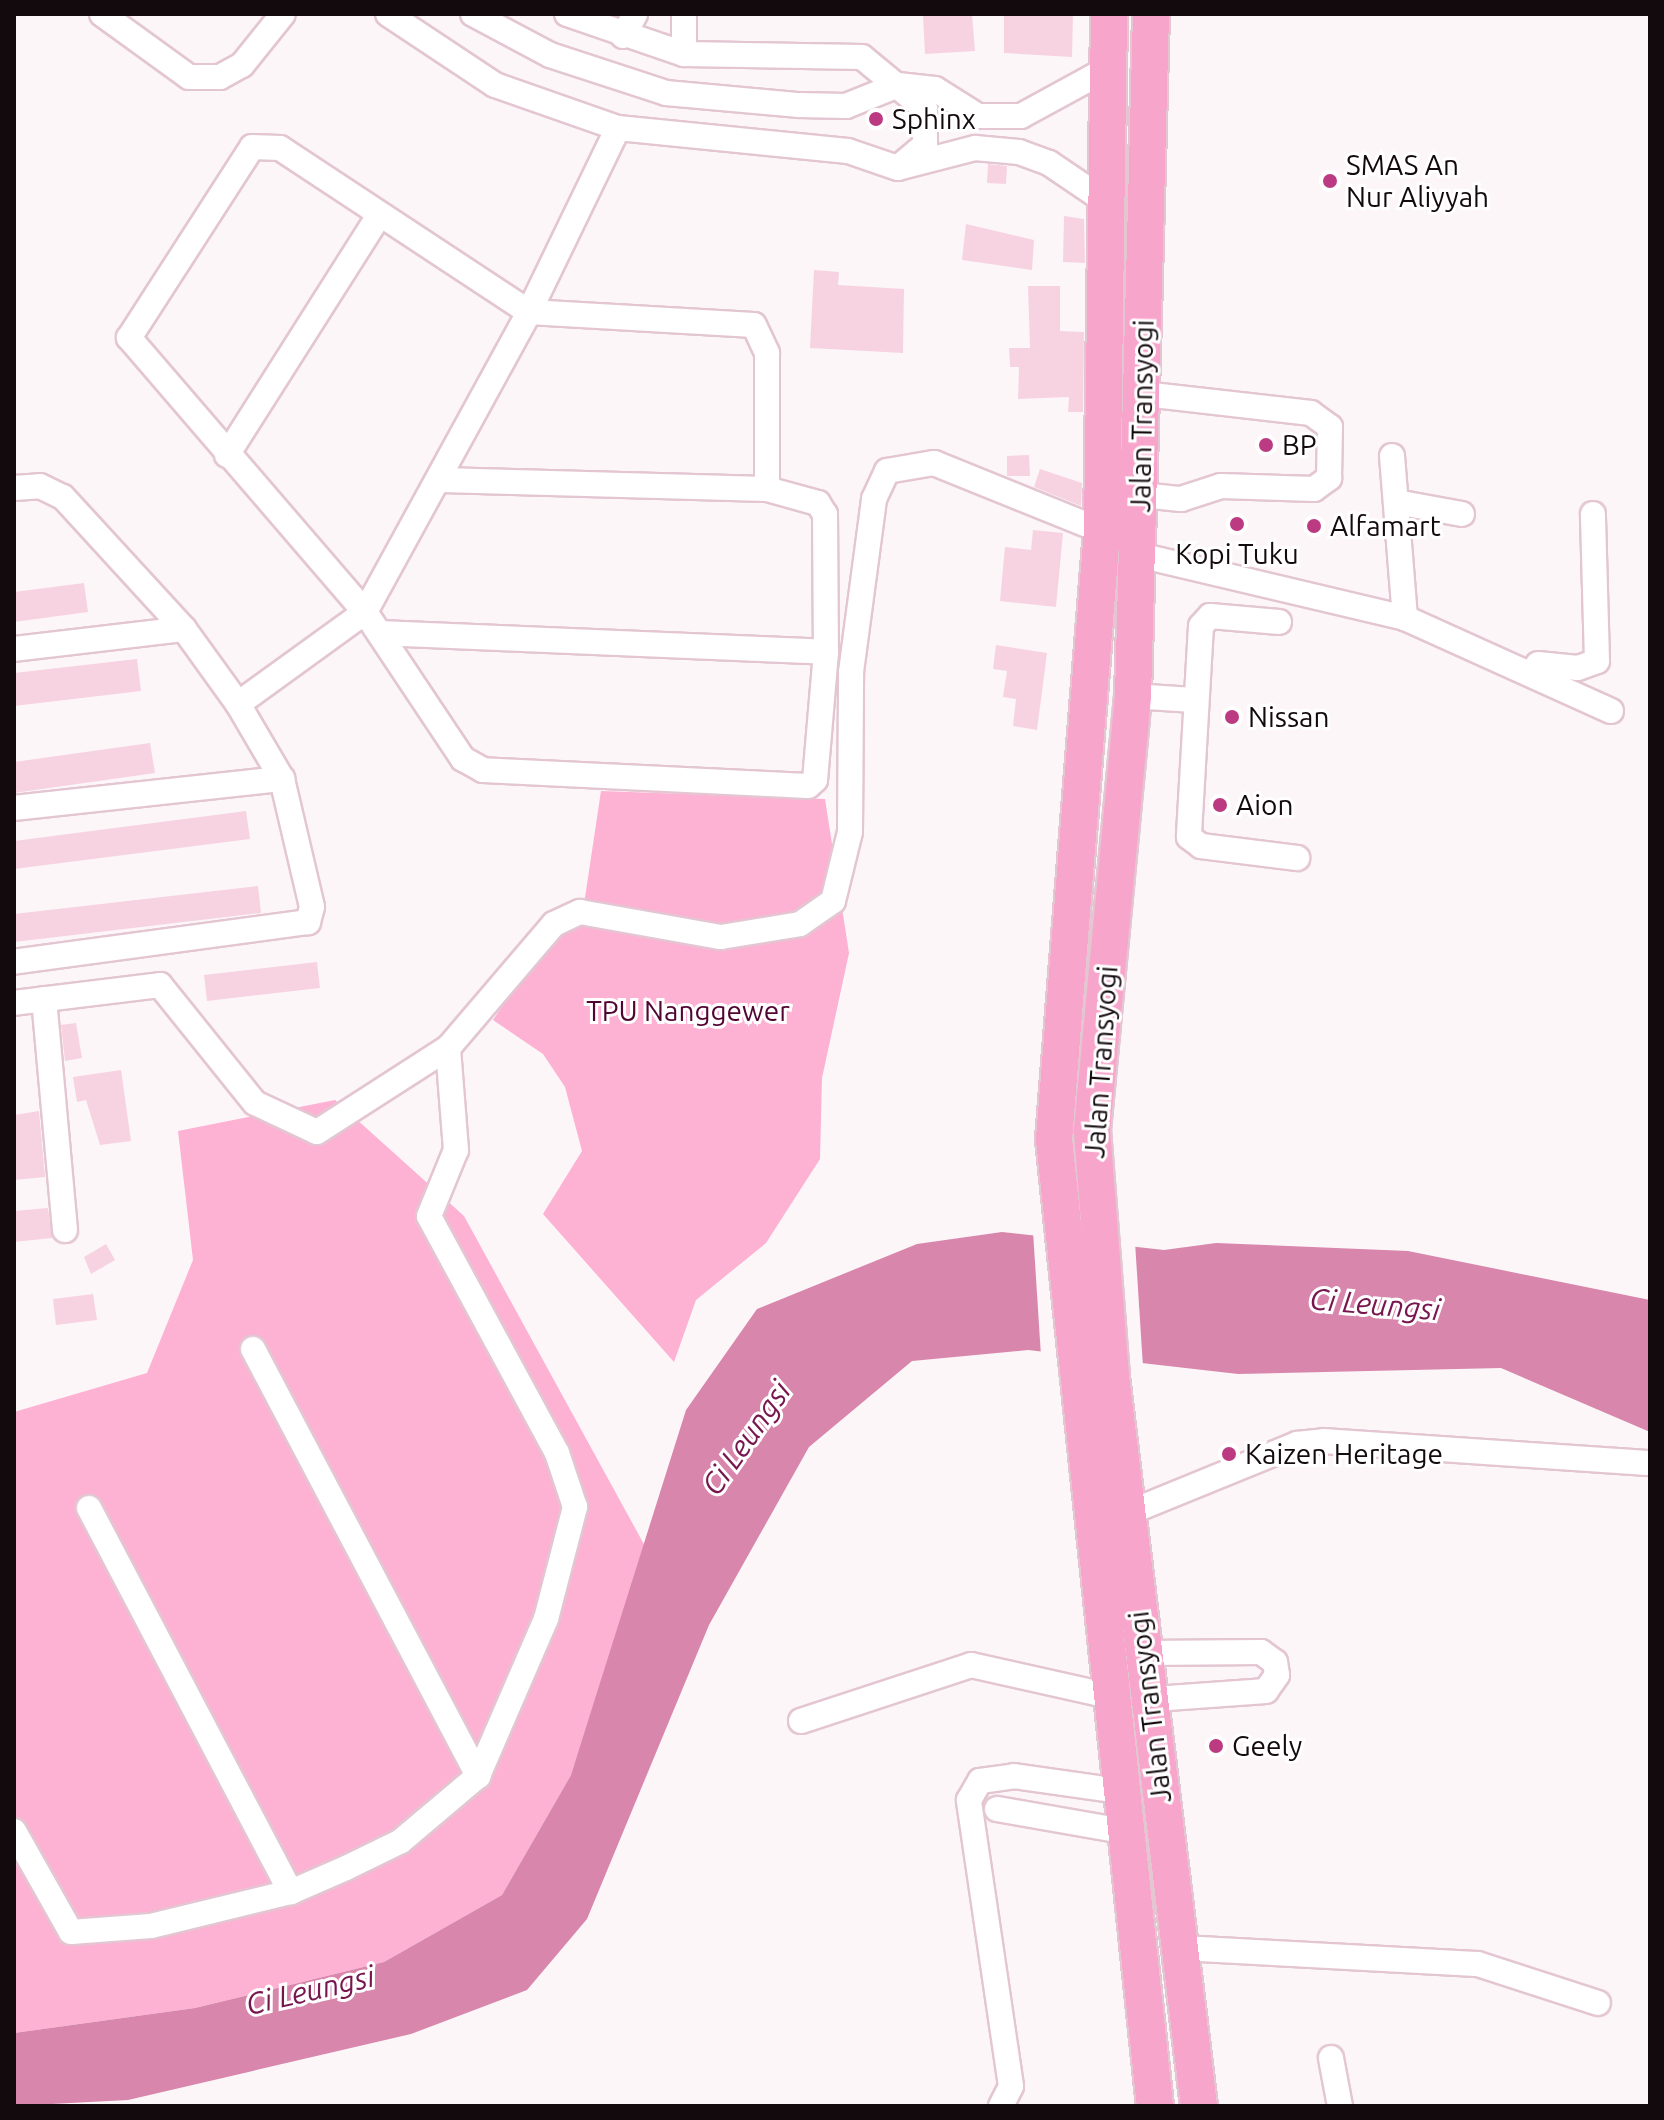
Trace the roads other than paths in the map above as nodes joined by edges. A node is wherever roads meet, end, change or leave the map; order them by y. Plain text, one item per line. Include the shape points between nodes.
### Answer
1 (102, 14) edge
2 (283, 14) edge
3 (388, 14) edge
4 (473, 14) edge
5 (567, 14) edge
6 (635, 14) edge
7 (684, 14) edge
8 (1109, 14) edge
9 (1151, 14) edge
10 (623, 36) junction
11 (684, 54) junction
12 (1109, 68) junction
13 (898, 85) junction
14 (799, 105) junction
15 (1021, 116) junction
16 (618, 128) junction
17 (794, 146) junction
18 (1019, 152) junction
19 (898, 168) junction
20 (1108, 203) junction
21 (378, 217) junction
22 (529, 312) junction
23 (1143, 394) junction
24 (227, 455) junction
25 (1392, 456) dead end
26 (441, 480) junction
27 (14, 488) edge
28 (767, 489) junction
29 (1142, 495) junction
30 (1396, 502) junction
31 (1462, 514) dead end
32 (1593, 514) dead end
33 (1102, 531) junction
34 (1139, 555) junction
35 (1404, 608) junction
36 (365, 612) junction
37 (1279, 622) dead end
38 (184, 629) junction
39 (380, 633) junction
40 (14, 649) edge
41 (826, 652) junction
42 (1133, 696) junction
43 (1193, 700) junction
44 (238, 704) junction
45 (1611, 711) dead end
46 (282, 779) junction
47 (14, 808) edge
48 (1297, 858) dead end
49 (14, 962) edge
50 (44, 999) junction
51 (14, 1003) edge
52 (448, 1048) junction
53 (65, 1230) dead end
54 (253, 1349) dead end
55 (1650, 1463) edge
56 (89, 1508) dead end
57 (1128, 1513) junction
58 (1144, 1653) junction
59 (1110, 1696) junction
60 (1168, 1698) dead end
61 (801, 1721) dead end
62 (478, 1776) junction
63 (1119, 1791) junction
64 (997, 1809) dead end
65 (14, 1831) edge
66 (1123, 1831) junction
67 (291, 1892) junction
68 (1180, 1948) junction
69 (1598, 2003) dead end
70 (1331, 2058) dead end
71 (1001, 2106) edge
72 (1155, 2106) edge
73 (1199, 2106) edge
74 (1340, 2106) edge

1 - 2 street via 189,77 220,77 242,65
3 - 16 street via 495,85
4 - 14 street via 550,55 666,93
5 - 10 street
6 - 10 street
7 - 11 street
8 - 12 highway, Jalan Transyogi
9 - 23 highway, Jalan Transyogi
10 - 11 street
11 - 13 street via 862,57
12 - 15 street
12 - 20 highway, Jalan Transyogi
13 - 14 street via 846,106
13 - 15 street via 935,89 978,116
13 - 19 street via 914,94 929,127 919,152
14 - 17 street
15 - 18 street
16 - 17 street
16 - 22 street
17 - 19 street via 848,151
18 - 19 street via 975,148
18 - 20 street via 1049,163
20 - 33 highway, Jalan Transyogi
21 - 22 street
21 - 24 street
21 - 24 street via 280,148 252,147 130,329 133,348
22 - 26 street
22 - 28 street via 754,325 767,353
23 - 29 highway, Jalan Transyogi
23 - 29 street via 1311,413 1330,427 1330,440 1329,478 1314,489 1221,486 1181,499
24 - 36 street
25 - 30 street
26 - 28 street
26 - 36 street
27 - 38 street via 40,486 63,497
28 - 41 street via 814,500 825,514
29 - 34 highway, Jalan Transyogi
30 - 31 street
30 - 35 street
32 - 35 street via 1597,661 1552,669
33 - 52 street via 934,463 887,471 874,499 862,575 851,672 850,832 833,901 800,924 721,937 580,912 554,924
33 - 59 highway, Jalan Transyogi via 1057,1091 1058,1206
34 - 35 street
34 - 42 highway, Jalan Transyogi
35 - 45 street
36 - 39 street
36 - 44 street
37 - 43 street via 1205,620
38 - 40 street
38 - 44 street
39 - 41 street
39 - 41 street via 473,766 808,786 818,775
42 - 43 street
42 - 57 highway, Jalan Transyogi via 1093,1101 1096,1212
43 - 48 street via 1191,841
44 - 46 street
46 - 47 street
46 - 49 street via 312,907 308,922
50 - 51 street
50 - 52 street via 160,985 255,1103 317,1132
50 - 53 street
52 - 62 street via 456,1150 429,1216 557,1453 575,1507 546,1619
54 - 62 street
55 - 57 street via 1324,1441 1297,1444
56 - 67 street
57 - 58 highway, Jalan Transyogi
58 - 60 street via 1261,1652 1275,1662 1277,1675 1266,1691
58 - 68 highway, Jalan Transyogi
59 - 61 street via 971,1665
59 - 63 highway, Jalan Transyogi
62 - 67 street via 401,1841
63 - 66 highway, Jalan Transyogi
63 - 71 street via 1014,1776 980,1781 969,1800 1011,2086
64 - 66 street
65 - 67 street via 71,1932 151,1926
66 - 72 highway, Jalan Transyogi
68 - 69 street via 1478,1964
68 - 73 highway, Jalan Transyogi
70 - 74 street

